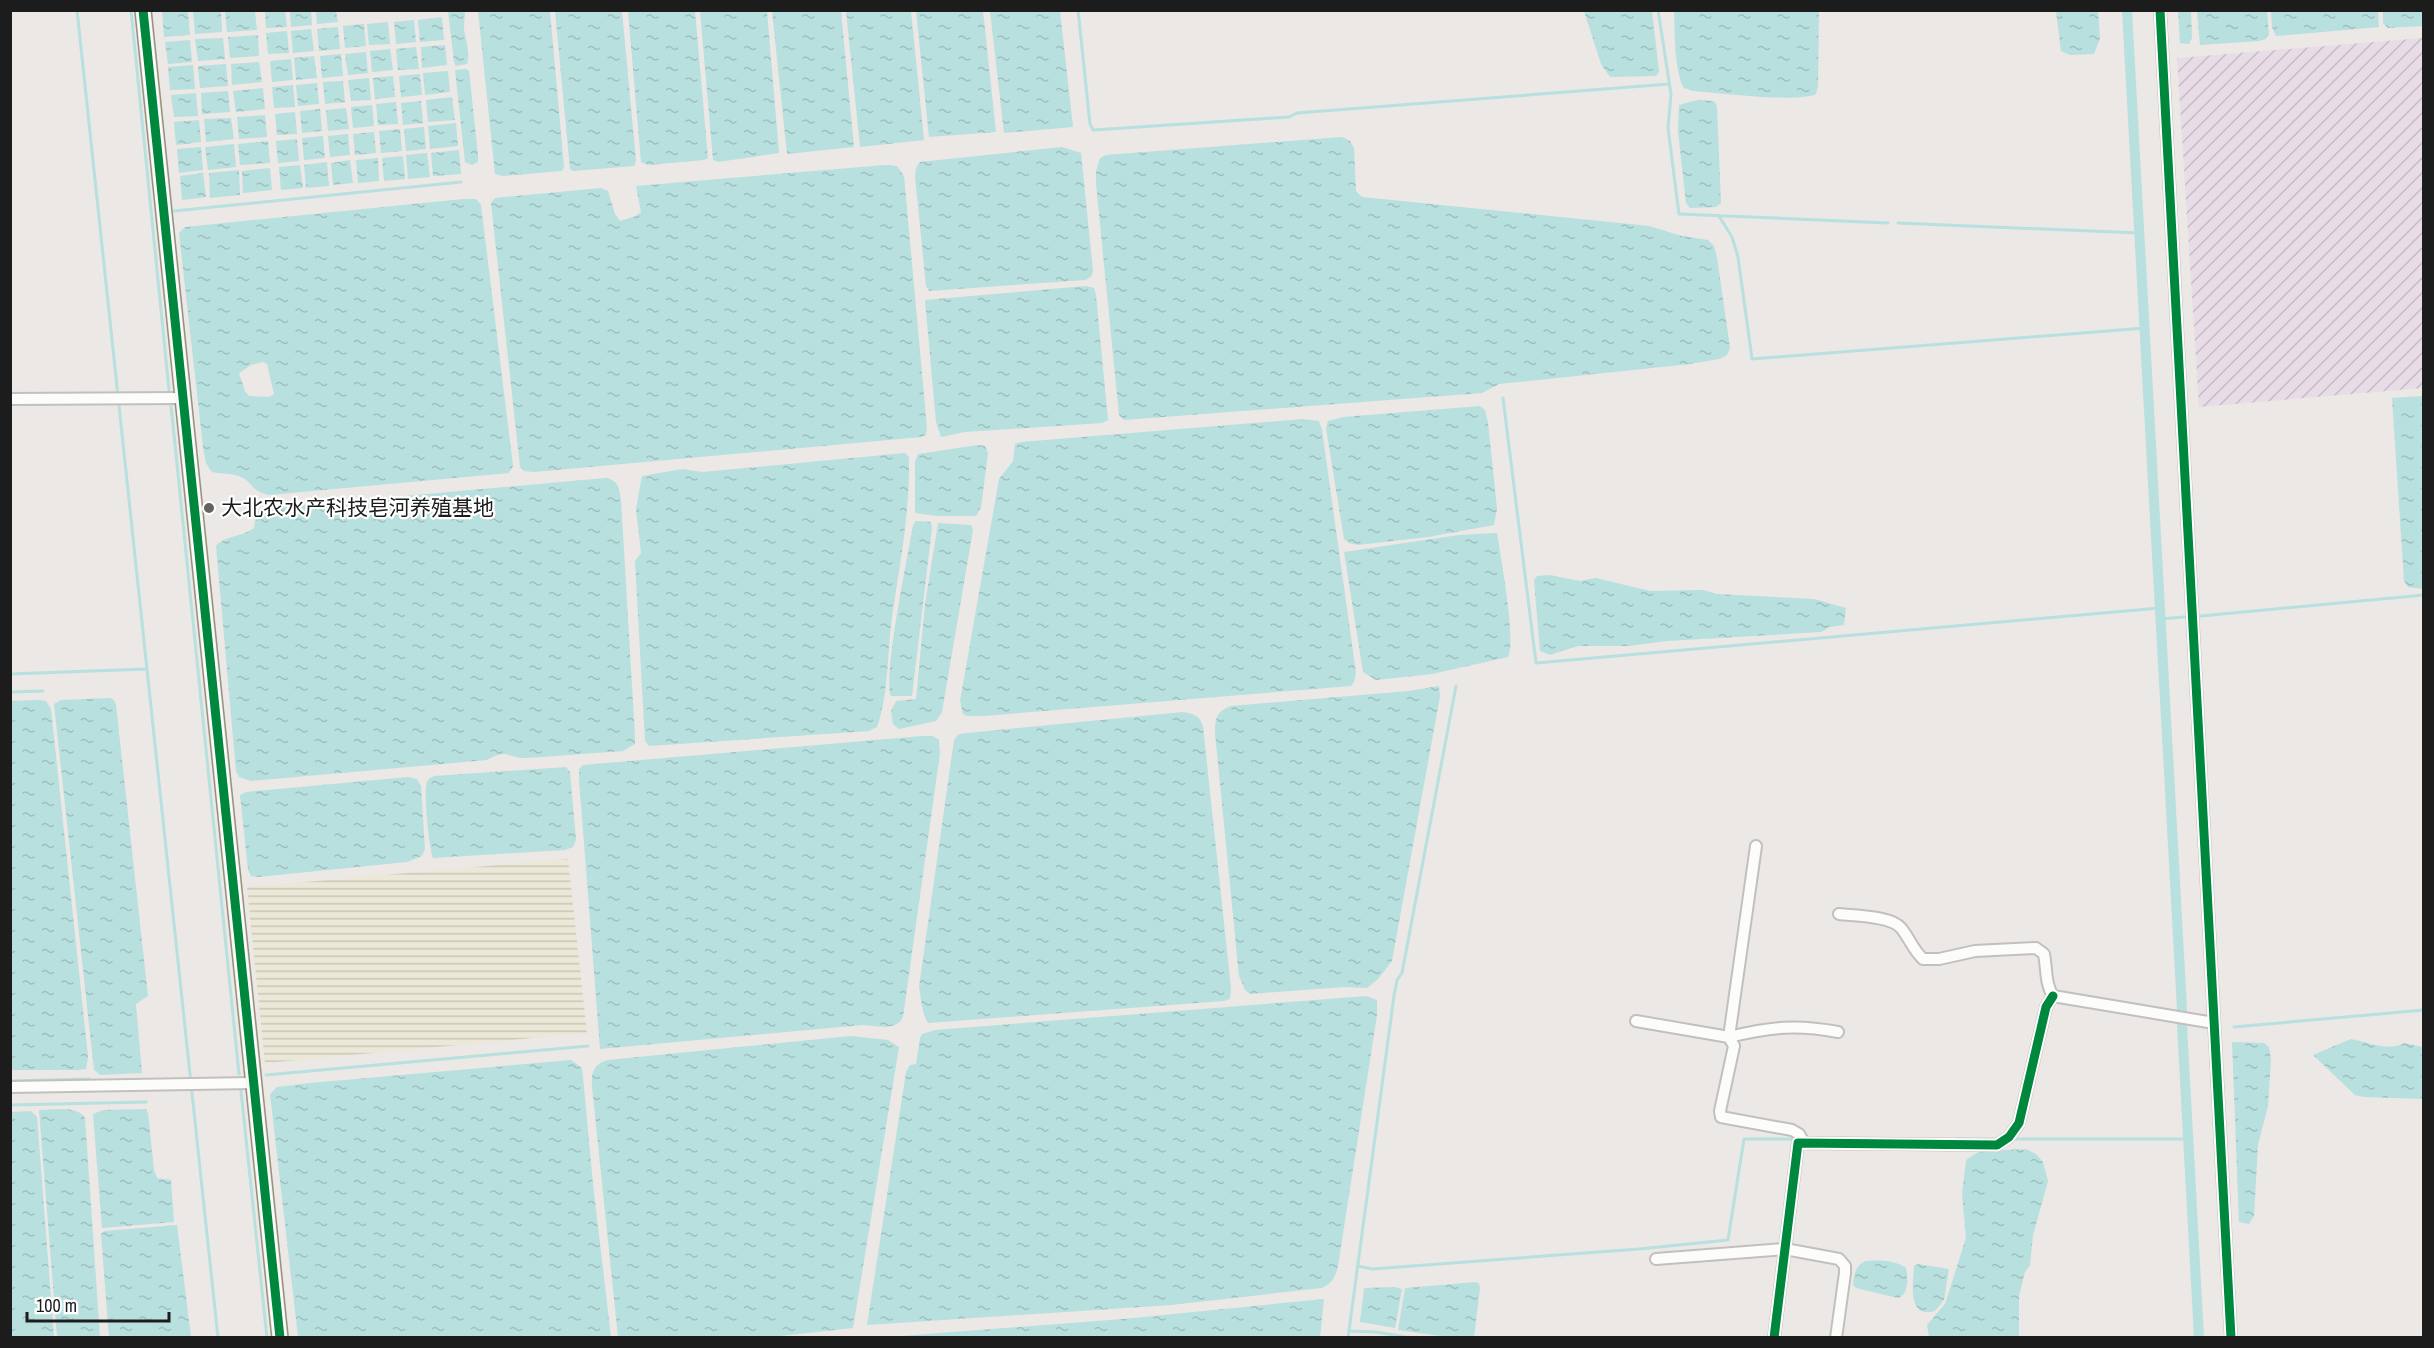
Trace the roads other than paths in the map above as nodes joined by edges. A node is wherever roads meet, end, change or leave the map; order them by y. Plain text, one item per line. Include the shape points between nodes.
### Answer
1 (143, 10) edge
2 (2160, 10) edge
3 (182, 398) junction
4 (10, 399) edge
5 (1756, 846) dead end
6 (1839, 914) dead end
7 (2053, 996) junction
8 (1636, 1021) dead end
9 (2214, 1023) junction
10 (1838, 1032) dead end
11 (1729, 1037) junction
12 (253, 1083) junction
13 (10, 1088) edge
14 (1804, 1143) junction
15 (1785, 1249) junction
16 (1656, 1259) dead end
17 (280, 1338) edge
18 (1774, 1338) edge
19 (1836, 1338) edge
20 (2231, 1338) edge

1 - 3 street
2 - 9 street
3 - 4 street
3 - 12 street
5 - 11 street
6 - 7 street via 1894,921 1923,959 2036,948 2044,954 2046,986
7 - 9 street
7 - 14 street via 2046,1007 2019,1123 1997,1145
8 - 11 street
9 - 20 street
10 - 11 street via 1786,1026
11 - 14 street via 1734,1046 1721,1117 1792,1130
12 - 13 street
12 - 17 street
14 - 15 street via 1798,1143
15 - 16 street
15 - 18 street
15 - 19 street via 1839,1259 1845,1266

